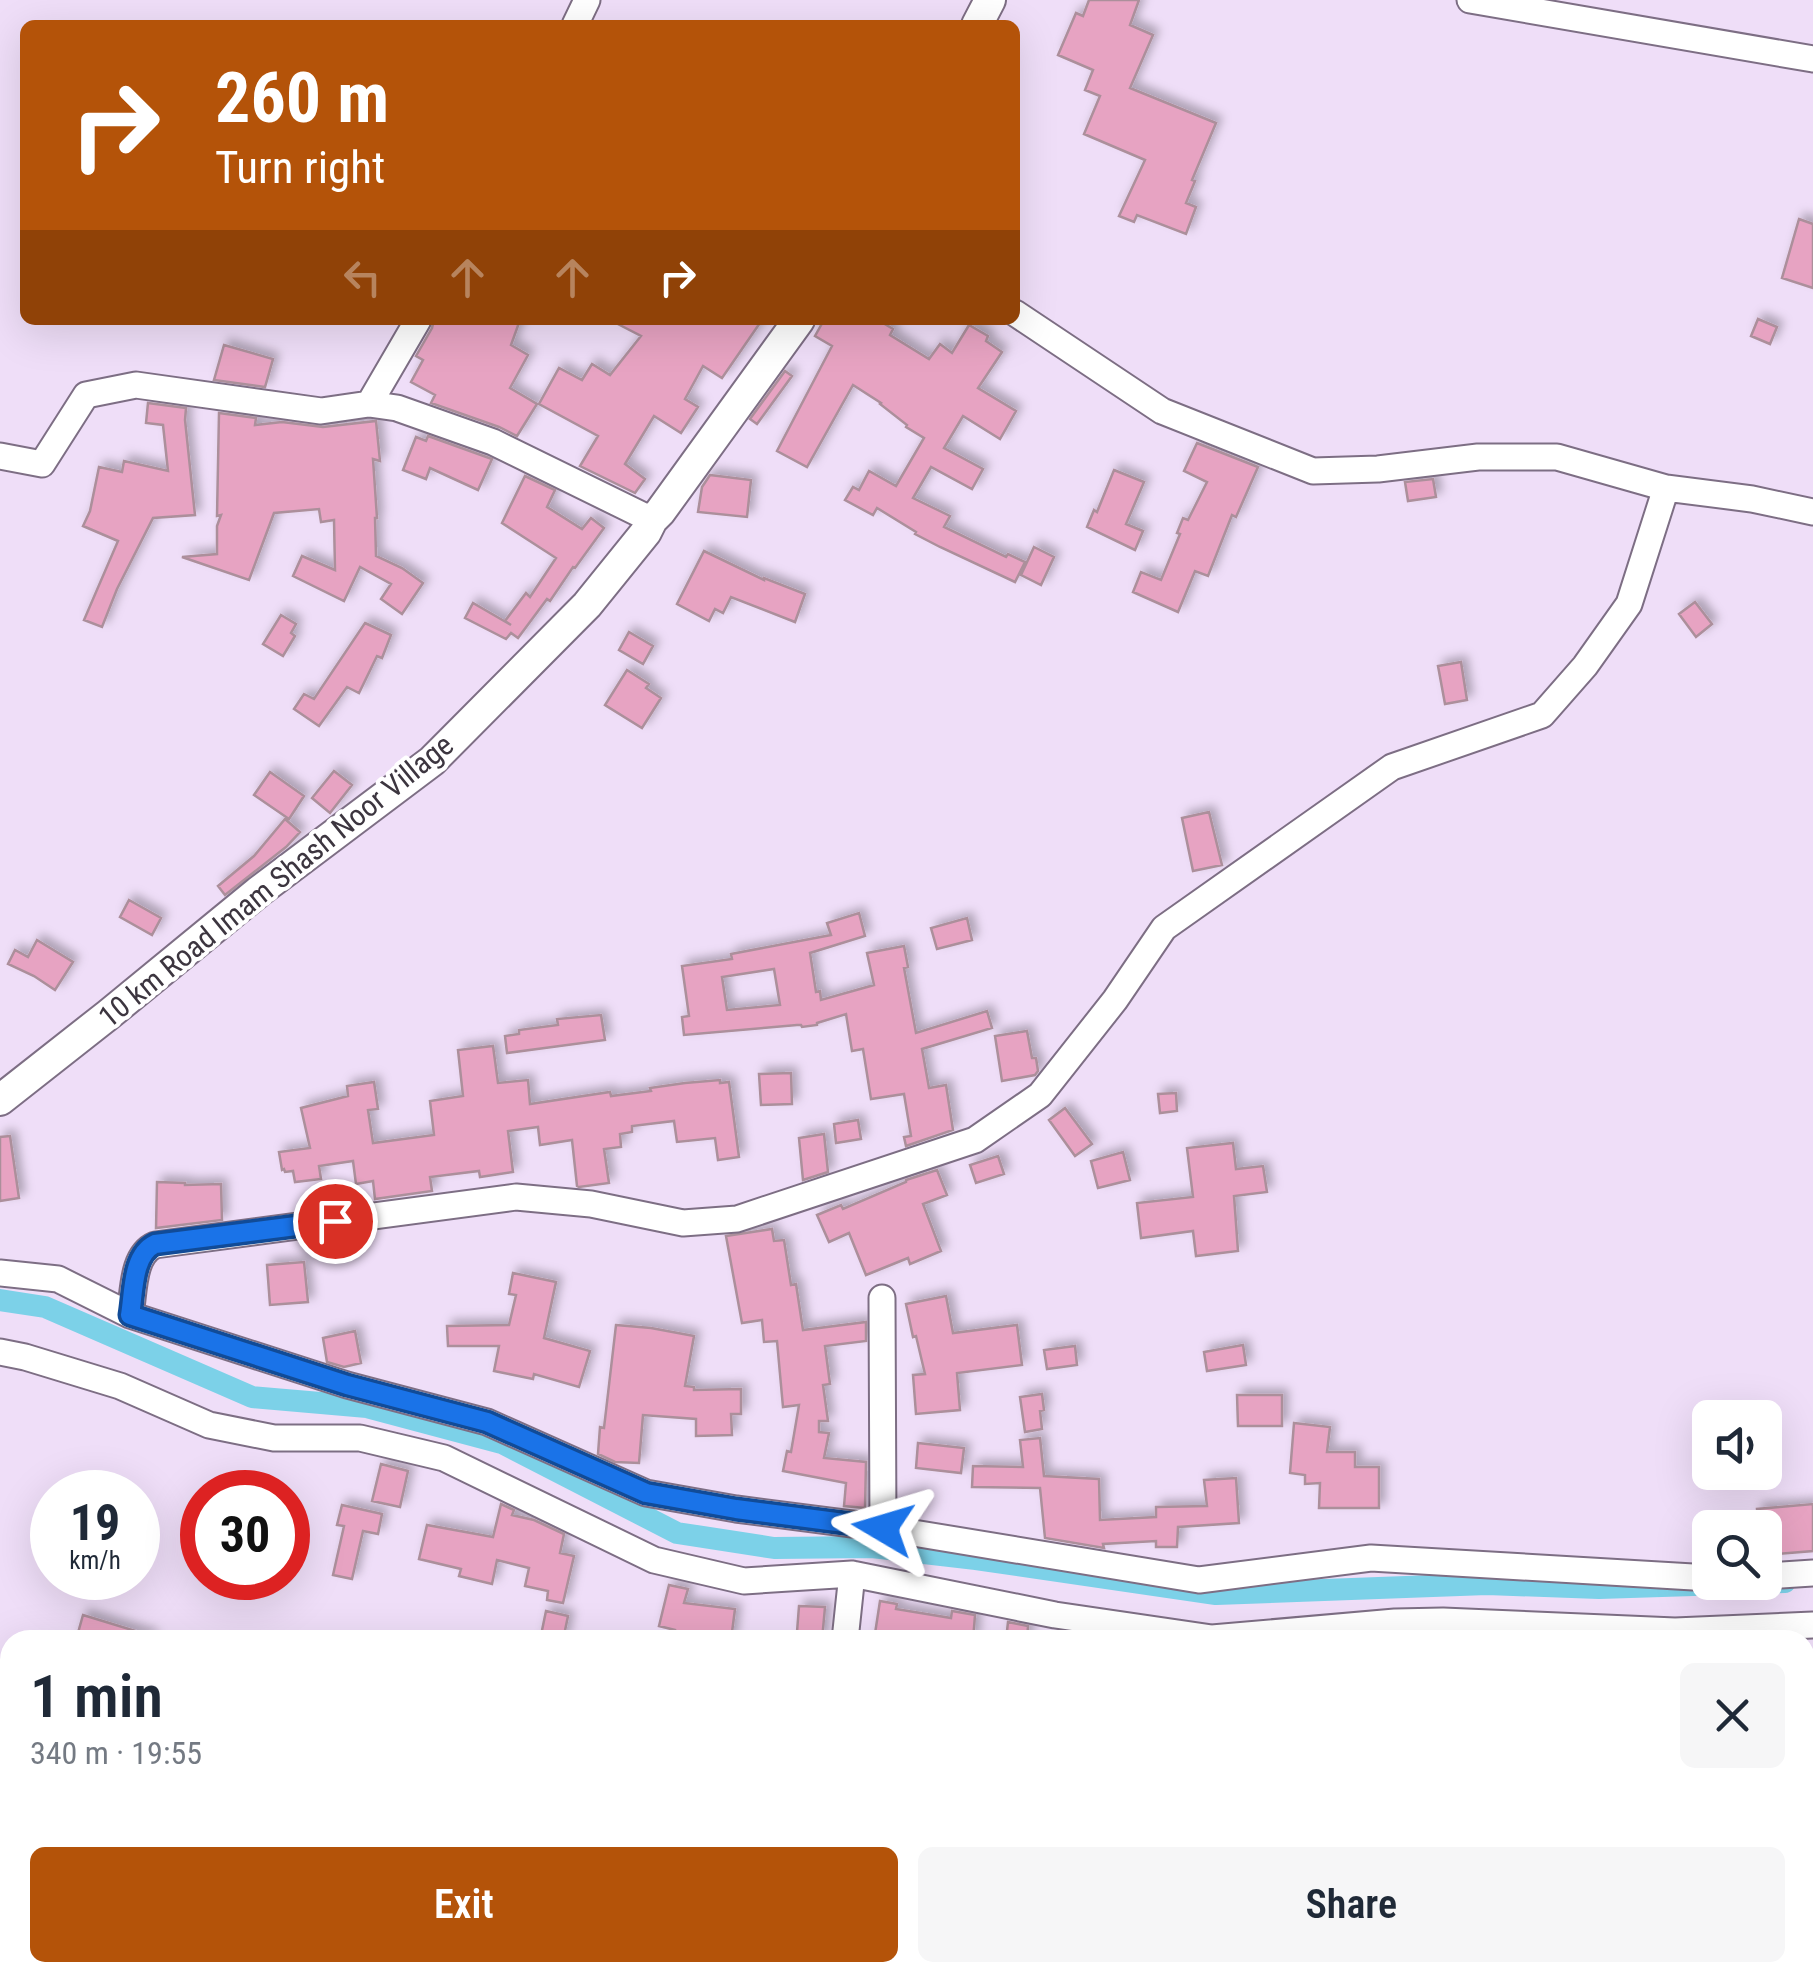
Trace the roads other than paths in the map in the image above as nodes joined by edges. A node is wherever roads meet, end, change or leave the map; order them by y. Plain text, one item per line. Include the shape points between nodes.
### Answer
1 (1470, 0) edge
2 (1813, 59) edge
3 (1020, 316) edge
4 (415, 325) edge
5 (795, 325) edge
6 (370, 404) junction
7 (0, 456) edge
8 (1666, 488) junction
9 (1813, 512) edge
10 (652, 520) junction
11 (0, 1100) edge
12 (0, 1273) edge
13 (882, 1298) dead end
14 (130, 1315) junction
15 (0, 1352) edge
16 (883, 1528) junction
17 (1813, 1572) edge
18 (852, 1574) junction
19 (1782, 1575) edge
20 (1692, 1577) edge
21 (1813, 1624) edge
22 (846, 1630) edge
23 (1160, 1630) edge
24 (1400, 1630) edge
25 (1675, 1630) edge
26 (1675, 1630) edge

1 - 2 street
3 - 8 street via 1162,410 1313,471 1557,457
4 - 6 street
5 - 10 street, 10 km Road Imam Shash Noor Village
6 - 7 street via 322,411 136,385 86,395 42,464
6 - 10 street via 493,442
8 - 9 street
8 - 14 street via 1629,604 1542,716 1392,767 1164,928 1040,1094 974,1140 737,1219 683,1222 516,1198 155,1244 139,1259
10 - 11 street, 10 km Road Imam Shash Noor Village via 587,606 432,761
12 - 14 street via 58,1279
13 - 16 street
14 - 16 street via 487,1422 646,1493
15 - 18 street via 120,1386 209,1425 274,1438 360,1438 444,1458 654,1560 744,1581
16 - 20 street via 1200,1580 1370,1558
17 - 19 street
18 - 22 street
18 - 23 street
21 - 25 street
24 - 26 street via 1442,1621

